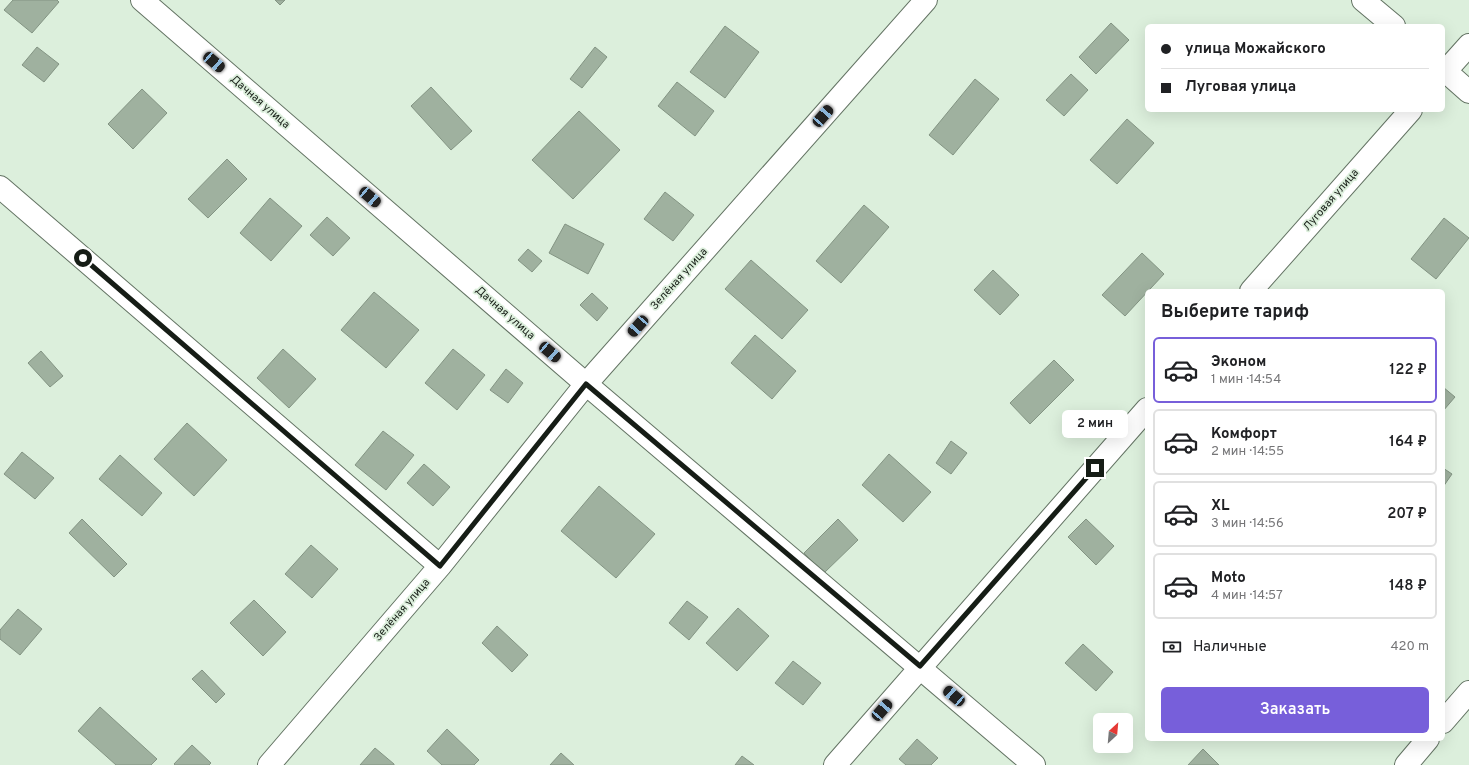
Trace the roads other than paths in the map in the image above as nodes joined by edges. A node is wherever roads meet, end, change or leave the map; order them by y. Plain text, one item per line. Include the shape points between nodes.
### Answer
1 (142, 0) edge
2 (926, 0) edge
3 (1364, 0) edge
4 (1392, 24) edge
5 (1469, 44) edge
6 (1445, 70) edge
7 (1445, 72) edge
8 (1469, 92) edge
9 (1410, 112) edge
10 (0, 187) edge
11 (1253, 289) edge
12 (586, 384) junction
13 (1145, 411) edge
14 (440, 566) junction
15 (920, 666) junction
16 (1469, 692) edge
17 (1445, 720) edge
18 (1426, 741) edge
19 (269, 765) edge
20 (835, 765) edge
21 (1034, 765) edge
22 (1406, 765) edge

1 - 12 street, Дачная улица
2 - 12 street, Зелёная улица
3 - 4 street
5 - 6 street
7 - 8 street
9 - 11 street, Луговая улица
10 - 14 street
12 - 14 street, Зелёная улица
12 - 15 street, Дачная улица
13 - 15 street
14 - 19 street, Зелёная улица
15 - 20 street
15 - 21 street, Дачная улица
16 - 17 street
18 - 22 street

